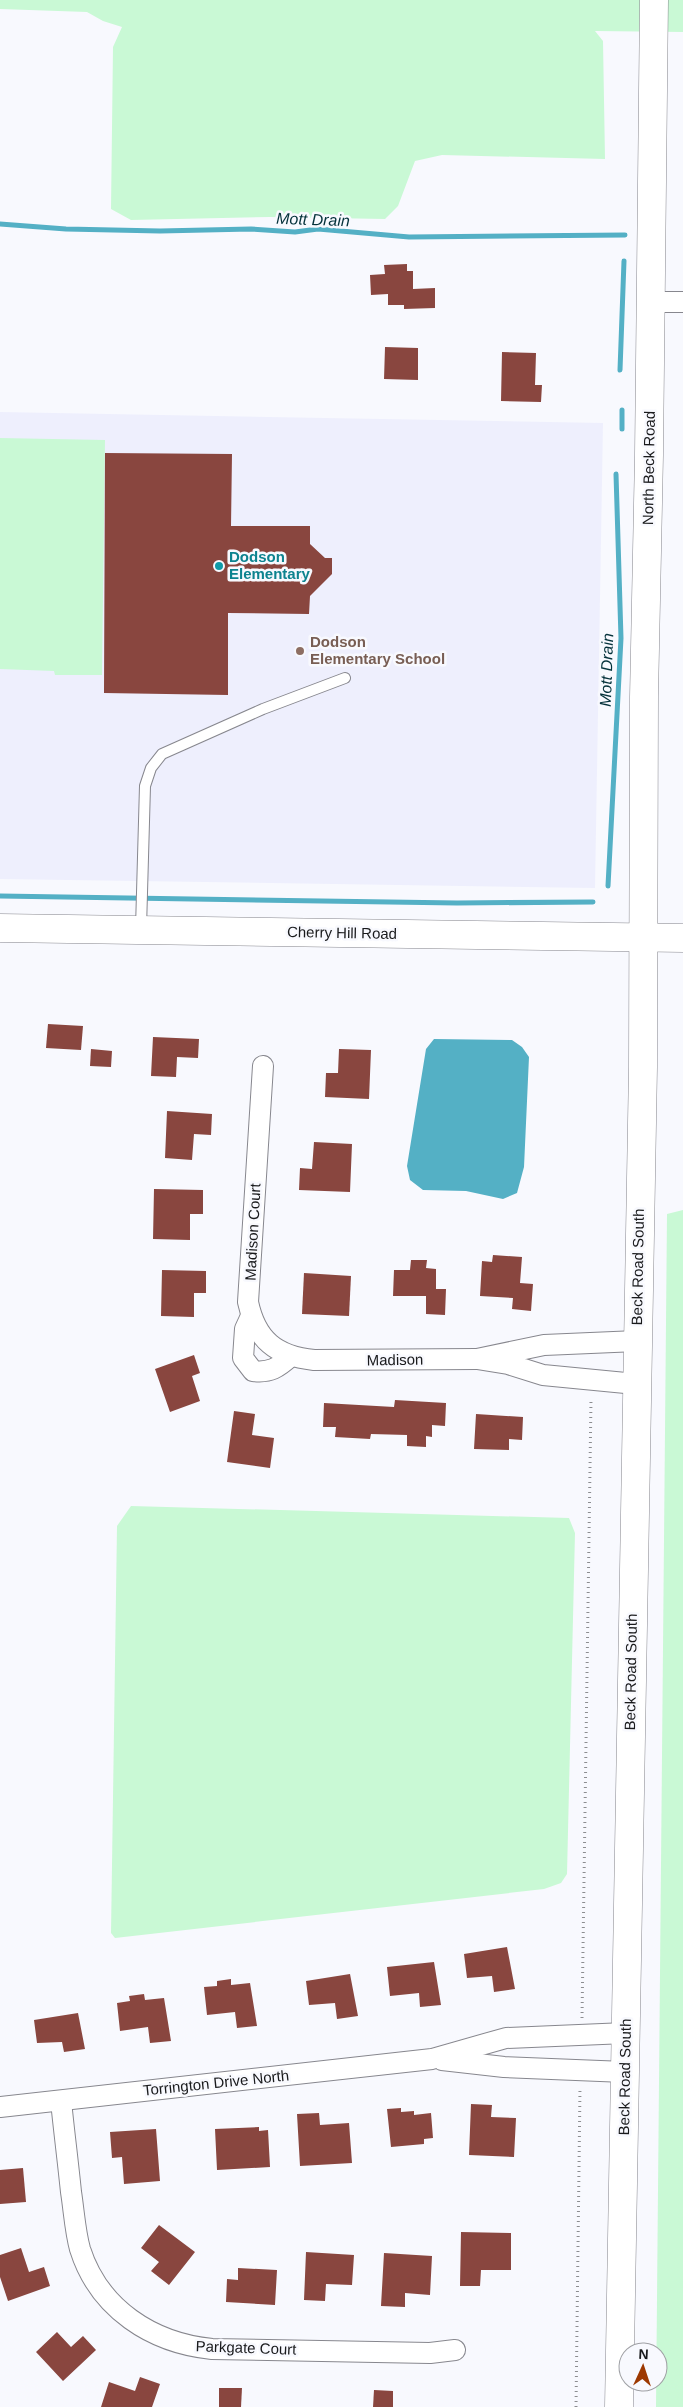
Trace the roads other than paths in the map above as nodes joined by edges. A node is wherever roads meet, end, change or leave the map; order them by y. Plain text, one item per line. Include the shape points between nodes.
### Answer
1 (654, 0) edge
2 (651, 302) junction
3 (683, 302) edge
4 (345, 678) dead end
5 (0, 928) edge
6 (141, 929) junction
7 (643, 936) junction
8 (683, 938) edge
9 (262, 1066) dead end
10 (251, 1316) junction
11 (637, 1341) junction
12 (291, 1356) junction
13 (477, 1359) junction
14 (314, 1360) joint
15 (636, 1384) junction
16 (626, 2033) junction
17 (432, 2059) junction
18 (625, 2072) junction
19 (60, 2101) junction
20 (0, 2108) edge
21 (455, 2350) dead end
22 (619, 2407) edge

1 - 2 main road, North Beck Road
2 - 3 street
2 - 7 main road, North Beck Road
4 - 6 lane via 162,754 151,768 145,786
5 - 6 main road, Cherry Hill Road
6 - 7 main road, Cherry Hill Road
7 - 8 main road, Cherry Hill Road
7 - 11 main road, Beck Road South
9 - 10 street, Madison Court via 248,1302
10 - 12 street, Madison Court via 268,1343
10 - 12 street via 242,1344 243,1358 253,1371 277,1369
11 - 13 street, Madison via 544,1345
11 - 15 main road, Beck Road South
12 - 14 street, Madison Court
13 - 14 street, Madison
13 - 15 street, Madison via 508,1364 542,1375
15 - 16 main road, Beck Road South
16 - 17 street, Torrington Drive North via 506,2038
16 - 18 main road, Beck Road South
17 - 18 street, Torrington Drive North via 504,2067
17 - 19 street, Torrington Drive North
18 - 22 main road, Beck Road South
19 - 20 street, Torrington Drive North
19 - 21 street, Parkgate Court via 80,2248 99,2287 112,2304 141,2328 180,2344 212,2348 430,2353

